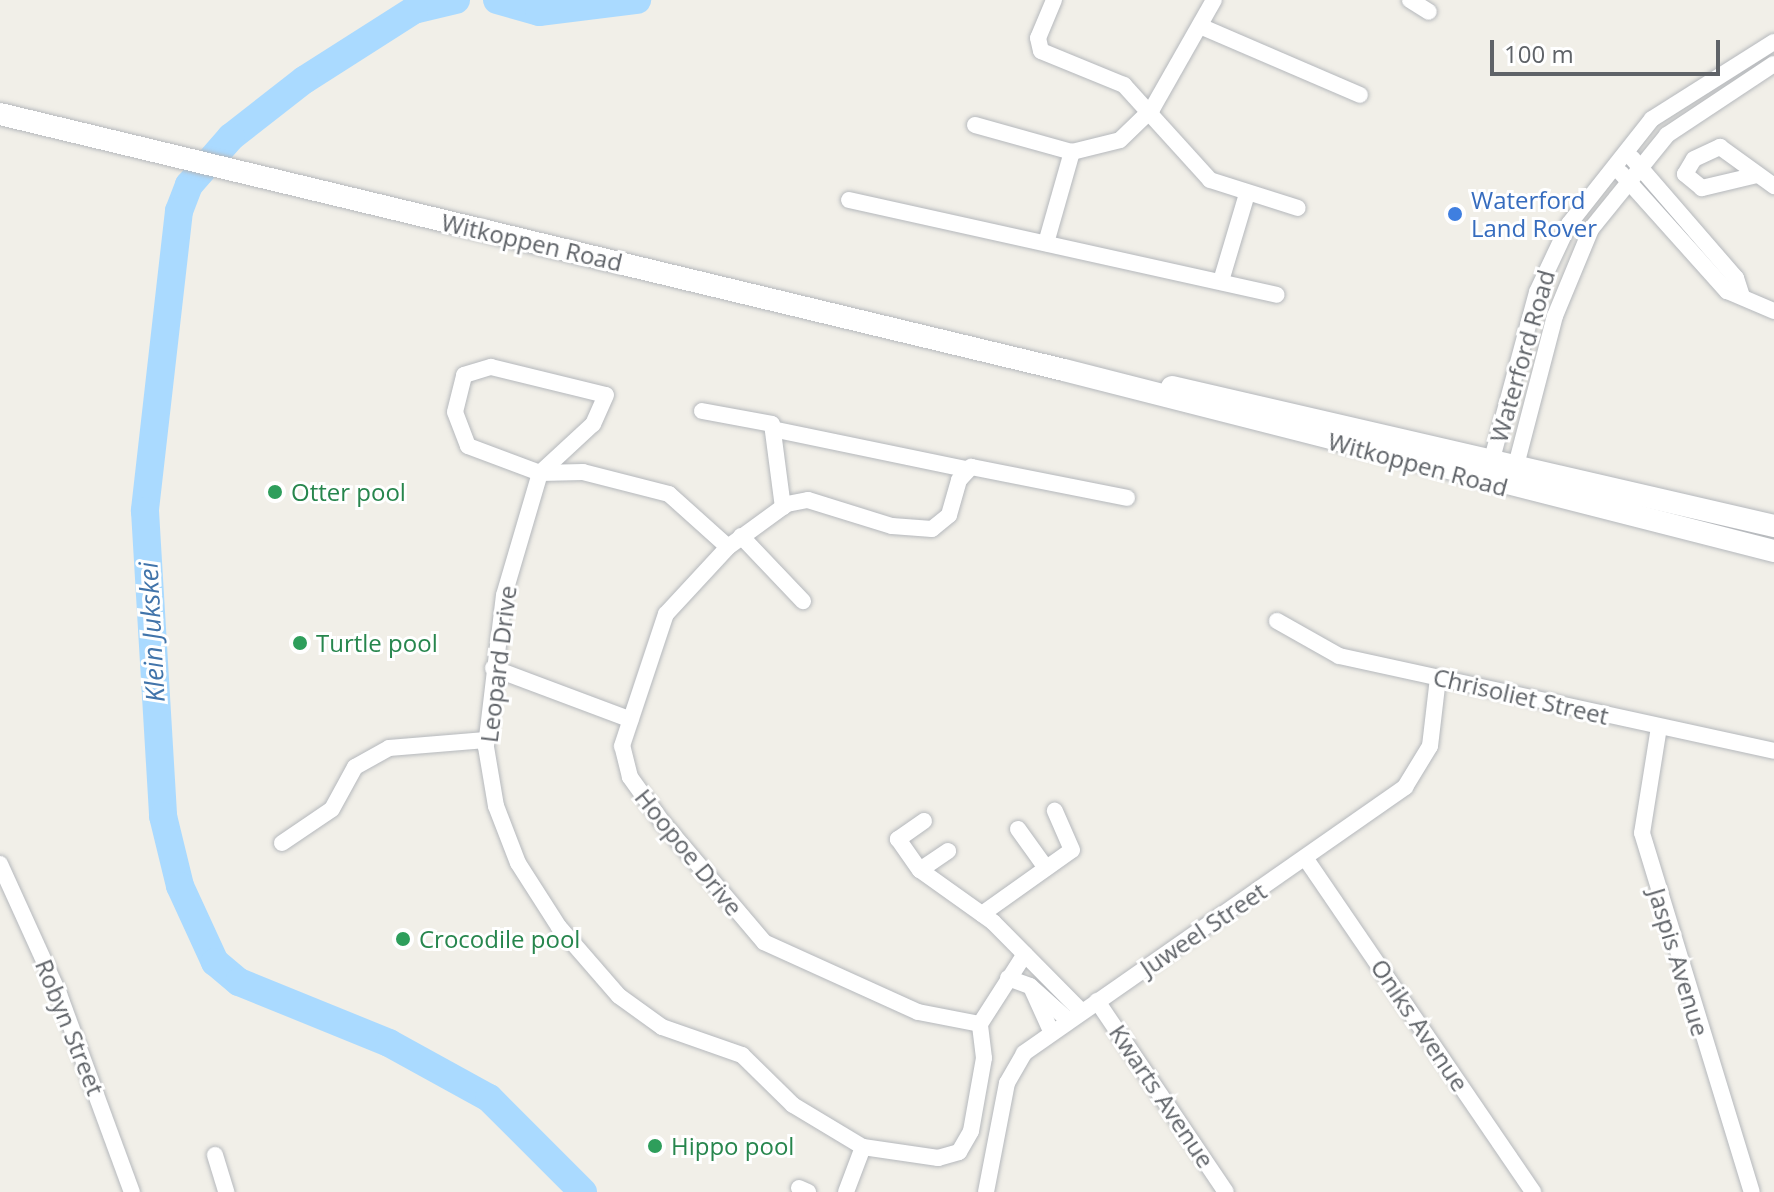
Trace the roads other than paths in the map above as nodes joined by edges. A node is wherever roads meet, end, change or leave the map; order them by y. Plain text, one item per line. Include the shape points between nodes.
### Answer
1 (1054, 0) edge
2 (1214, 0) edge
3 (1410, 0) edge
4 (1429, 12) dead end
5 (1200, 26) junction
6 (1774, 42) edge
7 (1751, 53) junction
8 (1767, 68) edge
9 (1360, 95) dead end
10 (1152, 109) junction
11 (0, 114) edge
12 (975, 125) dead end
13 (1624, 148) junction
14 (1072, 152) junction
15 (1612, 163) junction
16 (1638, 166) junction
17 (1757, 175) dead end
18 (1626, 180) junction
19 (1774, 186) edge
20 (1246, 197) junction
21 (849, 200) dead end
22 (1298, 208) dead end
23 (1046, 243) junction
24 (1221, 281) junction
25 (1277, 295) dead end
26 (1742, 296) junction
27 (1774, 311) edge
28 (1064, 370) junction
29 (702, 411) dead end
30 (777, 430) junction
31 (1492, 459) junction
32 (1516, 465) junction
33 (966, 469) junction
34 (540, 473) junction
35 (1486, 483) junction
36 (1510, 488) junction
37 (1127, 498) dead end
38 (783, 507) junction
39 (1774, 526) edge
40 (734, 542) junction
41 (1774, 551) edge
42 (803, 601) dead end
43 (1277, 621) dead end
44 (493, 668) junction
45 (1438, 678) junction
46 (631, 720) junction
47 (1659, 727) junction
48 (486, 740) junction
49 (1774, 751) edge
50 (1055, 811) dead end
51 (924, 821) dead end
52 (1018, 829) dead end
53 (282, 843) dead end
54 (948, 851) dead end
55 (1306, 859) junction
56 (0, 864) edge
57 (1046, 868) junction
58 (920, 870) junction
59 (982, 914) junction
60 (1025, 954) junction
61 (1008, 978) junction
62 (1030, 986) junction
63 (1097, 1001) junction
64 (1074, 1016) junction
65 (980, 1024) junction
66 (1051, 1031) junction
67 (863, 1147) junction
68 (215, 1155) dead end
69 (132, 1192) edge
70 (226, 1192) edge
71 (846, 1192) edge
72 (986, 1192) edge
73 (1226, 1192) edge
74 (1533, 1192) edge
75 (1752, 1192) edge

1 - 10 street via 1036,46 1124,85
2 - 5 street
3 - 4 street
5 - 9 street
5 - 10 street
6 - 7 street, Waterford Road
7 - 8 street
7 - 13 street, Waterford Road via 1684,93
8 - 16 street, Waterford Road via 1700,109
10 - 14 street via 1120,140
10 - 20 street via 1201,173
11 - 28 main road, Witkoppen Road
12 - 14 street
13 - 15 street, Waterford Road
13 - 16 street
14 - 23 street
15 - 18 street
15 - 31 street, Waterford Road via 1545,271
16 - 18 street, Waterford Road
16 - 26 street via 1736,278
17 - 19 street
18 - 26 street via 1727,291
18 - 32 street, Waterford Road via 1591,229 1565,285
20 - 22 street
20 - 24 street
21 - 23 street
23 - 24 street
24 - 25 street
26 - 27 street
28 - 31 main road, Witkoppen Road via 1312,413
28 - 35 main road, Witkoppen Road
29 - 30 street via 760,418
30 - 33 street
30 - 38 street
31 - 32 main road, Witkoppen Road
31 - 35 street, Waterford Road
32 - 36 street, Waterford Road
32 - 39 main road, Witkoppen Road
33 - 37 street
33 - 38 street via 939,526 892,526 808,500
34 - 34 street, Leopard Drive via 473,449 459,431 464,375 491,367 606,395 593,424
34 - 40 street via 583,472 669,494
34 - 44 street, Leopard Drive via 507,579
35 - 36 main road, Witkoppen Road
36 - 41 main road, Witkoppen Road
38 - 40 street, Hoopoe Drive
40 - 42 street
40 - 46 street, Hoopoe Drive via 661,622
43 - 45 street, Chrisoliet Street via 1320,650
44 - 46 street
44 - 48 street, Leopard Drive
45 - 47 street, Chrisoliet Street
45 - 55 street, Juweel Street via 1430,746 1412,781
46 - 65 street, Hoopoe Drive via 622,757 630,777 764,942 910,1009
47 - 49 street, Chrisoliet Street
47 - 75 street, Jaspis Avenue via 1642,833
48 - 53 street via 404,746 355,767 332,809
48 - 67 street, Leopard Drive via 496,806 518,863 613,990 662,1027 745,1057 793,1105
50 - 57 street via 1073,847
51 - 58 street via 898,839
52 - 57 street
54 - 58 street
55 - 63 street, Juweel Street
55 - 74 street, Oniks Avenue
56 - 69 street, Robyn Street via 62,1002
57 - 59 street
58 - 59 street
59 - 60 street
60 - 61 street
60 - 64 street
61 - 62 street
61 - 65 street
62 - 64 street
62 - 66 street
63 - 64 street, Juweel Street
63 - 73 street, Kwarts Avenue
64 - 66 street, Juweel Street
65 - 67 street, Leopard Drive via 984,1058 971,1131 954,1156
66 - 72 street, Juweel Street via 1010,1075
67 - 71 street
68 - 70 street

